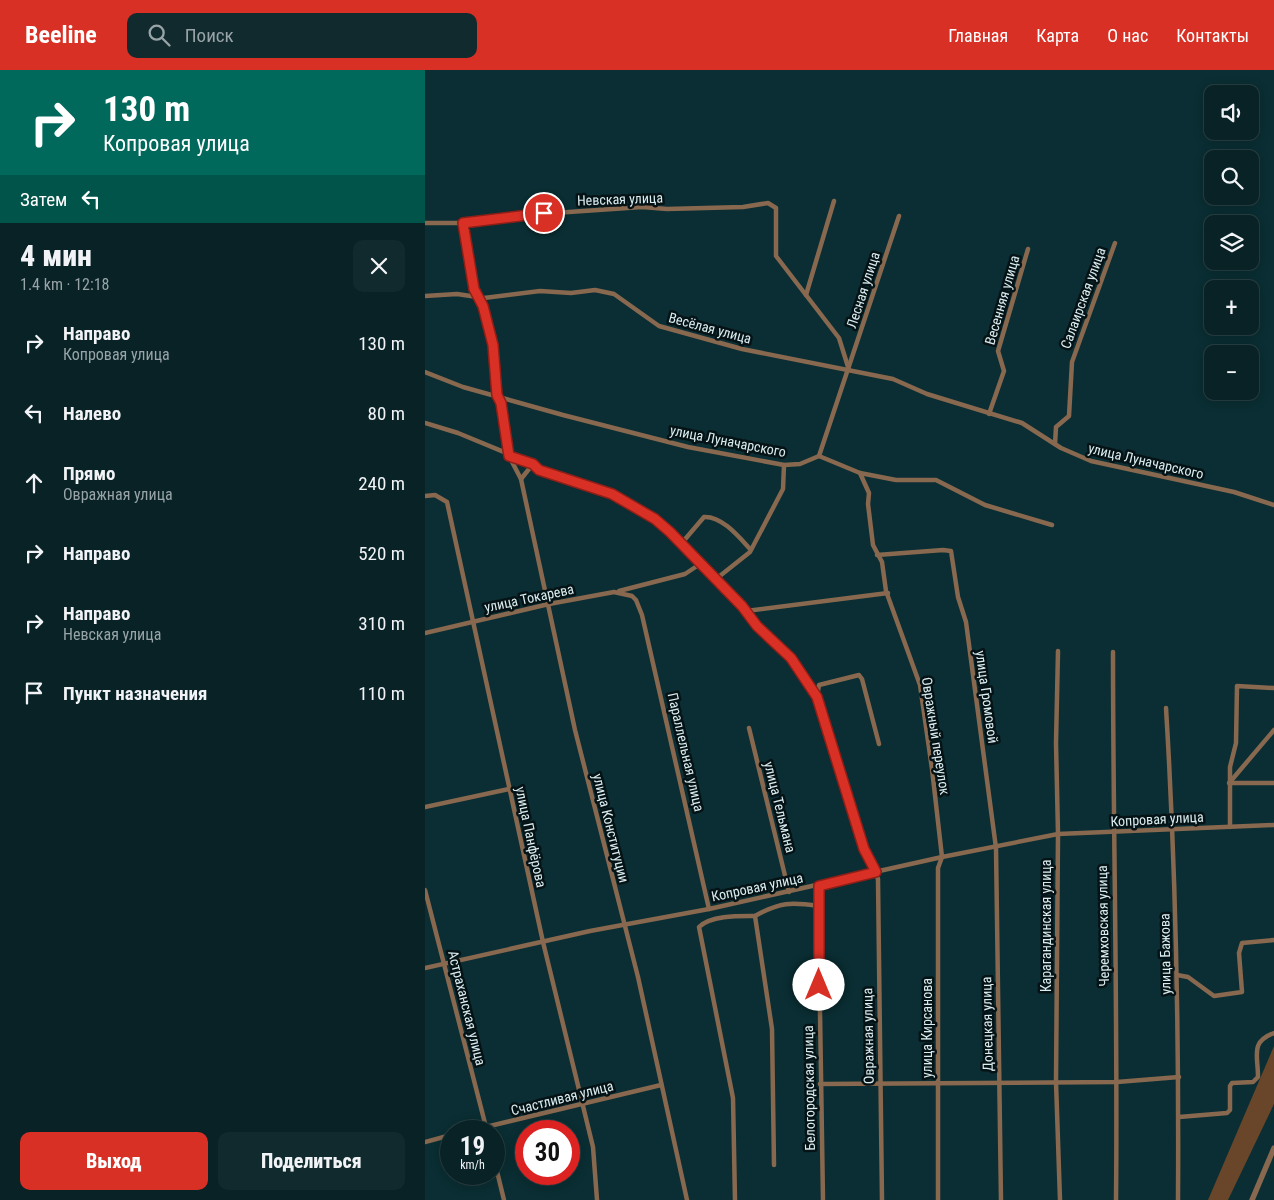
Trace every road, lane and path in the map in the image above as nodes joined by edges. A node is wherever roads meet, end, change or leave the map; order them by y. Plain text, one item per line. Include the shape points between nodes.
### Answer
1 (834, 201) dead end
2 (899, 216) dead end
3 (425, 223) edge
4 (463, 223) junction
5 (1115, 243) dead end
6 (1028, 249) dead end
7 (806, 295) junction
8 (425, 296) edge
9 (478, 296) junction
10 (849, 370) junction
11 (425, 372) edge
12 (497, 395) junction
13 (989, 414) junction
14 (425, 423) edge
15 (1055, 444) junction
16 (509, 456) junction
17 (819, 456) junction
18 (533, 464) junction
19 (784, 465) junction
20 (860, 473) junction
21 (521, 478) junction
22 (425, 496) edge
23 (1274, 506) edge
24 (1052, 525) dead end
25 (681, 544) junction
26 (750, 549) junction
27 (877, 555) junction
28 (700, 564) junction
29 (716, 579) junction
30 (615, 592) junction
31 (887, 592) junction
32 (549, 604) junction
33 (746, 611) junction
34 (473, 622) junction
35 (425, 633) edge
36 (1058, 651) dead end
37 (1113, 652) dead end
38 (1274, 688) edge
39 (817, 697) junction
40 (1166, 708) dead end
41 (749, 728) dead end
42 (1274, 730) edge
43 (879, 744) dead end
44 (1229, 783) junction
45 (1274, 783) edge
46 (509, 789) junction
47 (425, 807) edge
48 (1274, 825) edge
49 (1230, 827) junction
50 (1174, 830) junction
51 (1113, 833) junction
52 (1058, 834) junction
53 (996, 848) junction
54 (942, 857) junction
55 (876, 872) junction
56 (819, 886) junction
57 (425, 890) edge
58 (789, 892) junction
59 (819, 906) junction
60 (709, 909) junction
61 (755, 916) junction
62 (623, 926) junction
63 (1274, 940) edge
64 (543, 942) junction
65 (444, 963) junction
66 (425, 968) edge
67 (1177, 975) junction
68 (1274, 1033) edge
69 (1179, 1077) junction
70 (1056, 1082) junction
71 (1117, 1082) junction
72 (820, 1084) junction
73 (880, 1084) junction
74 (939, 1084) junction
75 (999, 1084) junction
76 (661, 1085) junction
77 (583, 1104) junction
78 (1179, 1116) junction
79 (484, 1120) edge
80 (505, 1124) edge
81 (440, 1138) edge
82 (425, 1142) edge
83 (1274, 1148) edge
84 (775, 1165) dead end
85 (500, 1185) edge
86 (504, 1200) edge
87 (597, 1200) edge
88 (687, 1200) edge
89 (735, 1200) edge
90 (823, 1200) edge
91 (882, 1200) edge
92 (938, 1200) edge
93 (1001, 1200) edge
94 (1060, 1200) edge
95 (1116, 1200) edge
96 (1178, 1200) edge
97 (1252, 1200) edge

1 - 7 street
2 - 10 street, Лесная улица
3 - 4 street, Невская улица
4 - 7 street, Невская улица via 642,207 733,207 768,203 776,208 776,256
4 - 9 street via 474,289
5 - 15 street, Салаирская улица via 1072,362 1069,416 1056,427
6 - 13 street, Весенняя улица via 998,351 1004,371
7 - 10 street via 839,338
8 - 9 street, Весёлая улица
9 - 10 street, Весёлая улица via 605,290 659,326 742,349
9 - 12 street via 493,345
10 - 13 street, улица Луначарского via 893,379
10 - 17 street, Лесная улица
11 - 12 street, улица Луначарского via 463,387
12 - 16 street
12 - 19 street, улица Луначарского via 688,447
13 - 15 street, улица Луначарского via 1022,423
14 - 16 street via 458,433
15 - 23 street, улица Луначарского via 1091,461 1234,492
16 - 18 street
16 - 21 street, улица Конституции
17 - 19 street, улица Луначарского via 800,464
17 - 20 street
18 - 21 street
18 - 25 street via 539,470 628,502 655,519
19 - 26 street via 783,489
20 - 24 street via 896,480 937,480 985,505
20 - 27 street, Овражный переулок via 869,493 873,545
21 - 32 street, улица Конституции
22 - 34 street, улица Панфёрова via 435,495 447,502
25 - 26 street via 704,517 711,516 735,532
25 - 28 street
26 - 29 street
27 - 31 street, Овражный переулок via 882,562
27 - 53 street, улица Громовой via 951,551 958,597 966,622
28 - 29 street
28 - 30 street, улица Токарева via 685,574 664,581
29 - 33 street
30 - 32 street, улица Токарева
30 - 60 street, Параллельная улица via 636,600 643,615
31 - 33 street
31 - 54 street, Овражный переулок via 920,685
32 - 34 street, улица Токарева
32 - 62 street, улица Конституции via 575,730
33 - 39 street via 791,658
34 - 35 street, улица Токарева
34 - 46 street, улица Панфёрова
36 - 52 street, Карагандинская улица
37 - 51 street, Черемховская улица
38 - 44 street via 1237,686 1236,742
39 - 43 street via 819,685 859,675
39 - 55 street via 864,849
40 - 50 street, улица Бажова
41 - 58 street, улица Тельмана
42 - 44 street
44 - 45 street
44 - 49 street
46 - 47 street
46 - 64 street, улица Панфёрова
48 - 49 street, Копровая улица
49 - 50 street, Копровая улица
50 - 51 street, Копровая улица
50 - 67 street, улица Бажова
51 - 52 street, Копровая улица
51 - 71 street, Черемховская улица
52 - 53 street, Копровая улица
52 - 70 street, Карагандинская улица
53 - 54 street, Копровая улица
53 - 75 street, Донецкая улица
54 - 55 street, Копровая улица
54 - 74 street, улица Кирсанова via 938,868
55 - 56 street, Копровая улица
55 - 73 street, Овражная улица
56 - 58 street, Копровая улица
56 - 59 street, Белогородская улица
57 - 65 street, Астраханская улица
58 - 60 street, Копровая улица
59 - 61 street via 776,904
59 - 72 street, Белогородская улица
60 - 62 street, Копровая улица
61 - 84 street via 772,1029
61 - 89 street via 710,921 699,927 733,1098
62 - 64 street, Копровая улица
62 - 76 street, улица Конституции via 638,977
63 - 67 street via 1242,942 1239,953 1241,992 1214,996 1188,977
64 - 65 street, Копровая улица
64 - 77 street, улица Панфёрова
65 - 66 street, Копровая улица
65 - 79 street, Астраханская улица
67 - 69 street, улица Бажова
68 - 78 street via 1261,1038 1258,1043 1258,1077 1253,1082 1232,1083 1230,1086 1227,1112
69 - 71 street
69 - 78 street, улица Бажова
70 - 71 street
70 - 75 street
70 - 94 street, Карагандинская улица
71 - 95 street, Черемховская улица
72 - 73 street
72 - 90 street, Белогородская улица
73 - 74 street
73 - 91 street, Овражная улица
74 - 75 street
74 - 92 street, улица Кирсанова
75 - 93 street, Донецкая улица
76 - 77 street, Счастливая улица
76 - 88 street, улица Конституции
77 - 80 street, Счастливая улица
77 - 87 street, улица Панфёрова via 593,1147
78 - 96 street, улица Бажова
81 - 82 street
83 - 97 street
85 - 86 street

